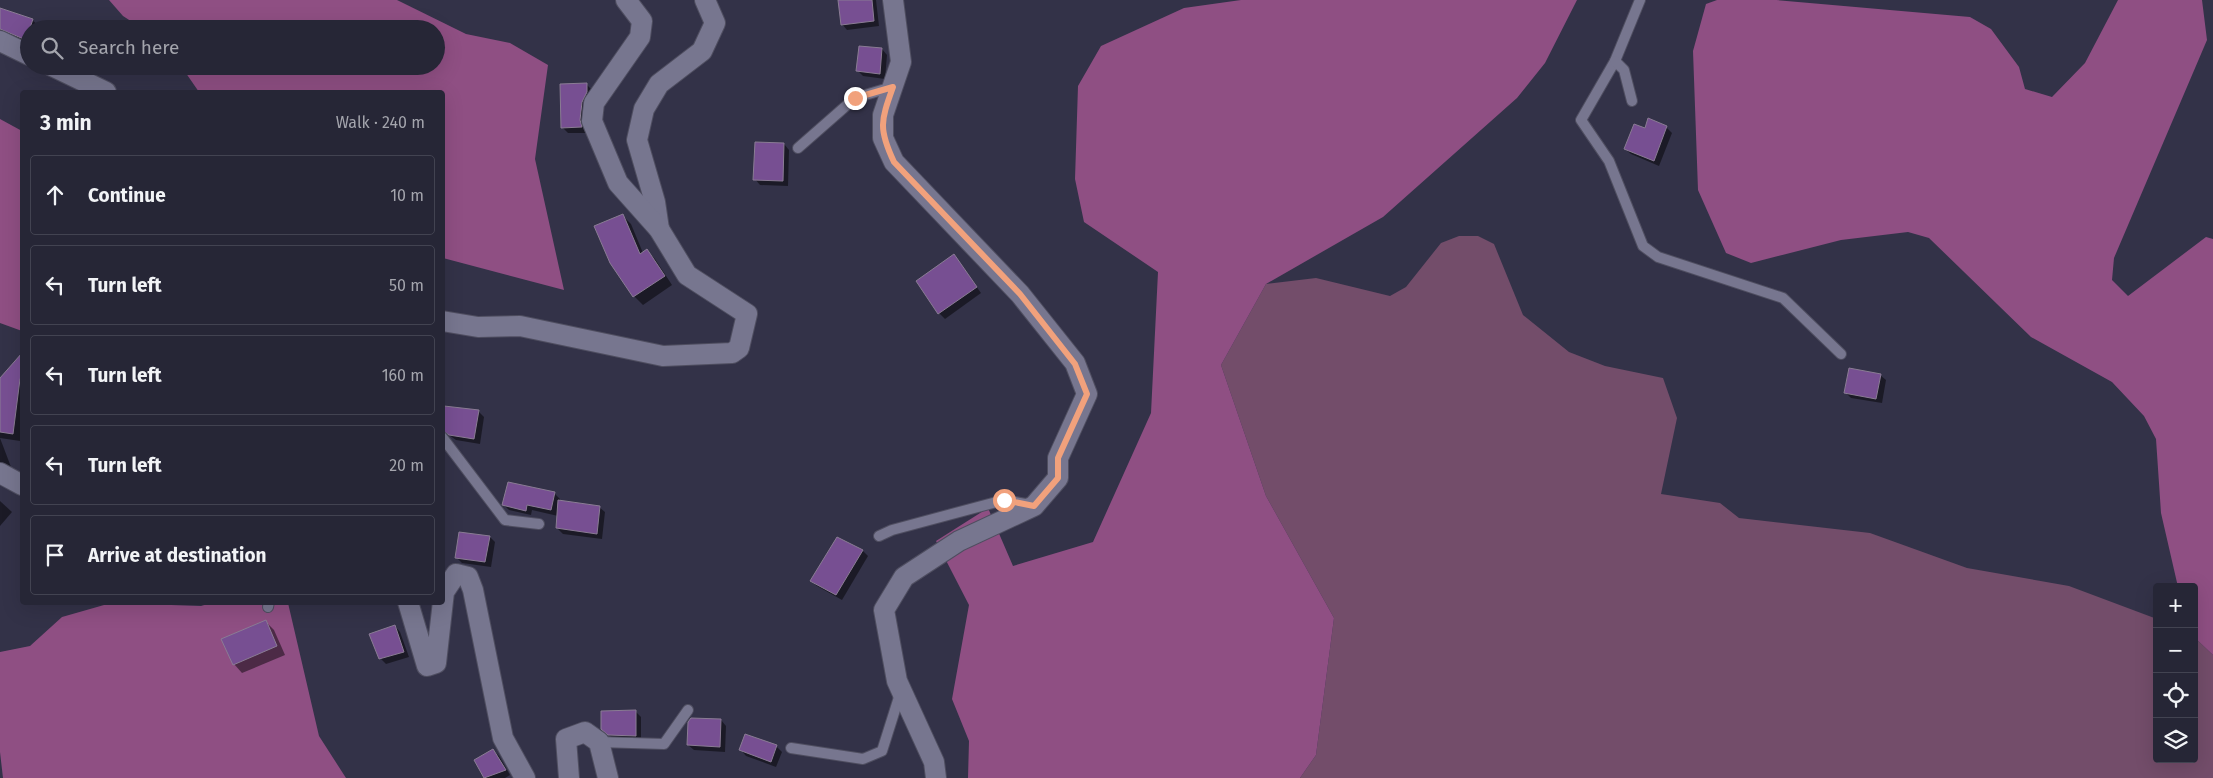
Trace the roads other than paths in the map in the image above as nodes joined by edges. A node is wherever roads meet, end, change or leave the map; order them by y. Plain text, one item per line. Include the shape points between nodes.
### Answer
1 (626, 0) edge
2 (705, 0) edge
3 (893, 0) edge
4 (1640, 0) edge
5 (0, 41) edge
6 (20, 51) edge
7 (1615, 61) junction
8 (71, 75) edge
9 (893, 87) junction
10 (102, 90) edge
11 (1632, 101) dead end
12 (798, 148) dead end
13 (659, 228) junction
14 (445, 322) edge
15 (1841, 354) dead end
16 (445, 441) edge
17 (0, 473) edge
18 (20, 484) edge
19 (1034, 506) junction
20 (539, 524) dead end
21 (879, 536) dead end
22 (445, 590) edge
23 (409, 605) edge
24 (443, 605) edge
25 (901, 690) junction
26 (688, 710) dead end
27 (598, 742) junction
28 (791, 748) dead end
29 (525, 778) edge
30 (569, 778) edge
31 (608, 778) edge
32 (936, 778) edge

1 - 13 street via 642,21 640,37 594,103 592,121 618,183
2 - 13 street via 715,23 702,52 659,84 644,109 637,140
3 - 9 street via 901,62
4 - 7 lane
5 - 6 street
7 - 11 lane via 1624,70
7 - 15 lane via 1581,120 1609,161 1642,246 1658,257 1782,298
8 - 10 street
9 - 12 lane via 855,98
9 - 19 street via 883,115 883,138 894,162 1020,294 1075,364 1087,394 1058,458 1058,478
13 - 14 street via 687,275 747,314 739,348 732,353 663,356 520,326 478,327
16 - 20 lane via 505,520
17 - 18 street
19 - 21 lane via 1004,500
19 - 25 street via 959,541 904,578 884,610
22 - 29 street via 456,574 468,577 474,590 503,738
23 - 24 street via 427,666 436,663
25 - 28 lane via 882,751 863,759
25 - 32 street via 934,762
26 - 27 lane via 664,744
27 - 30 street via 585,732 566,739
27 - 31 street

